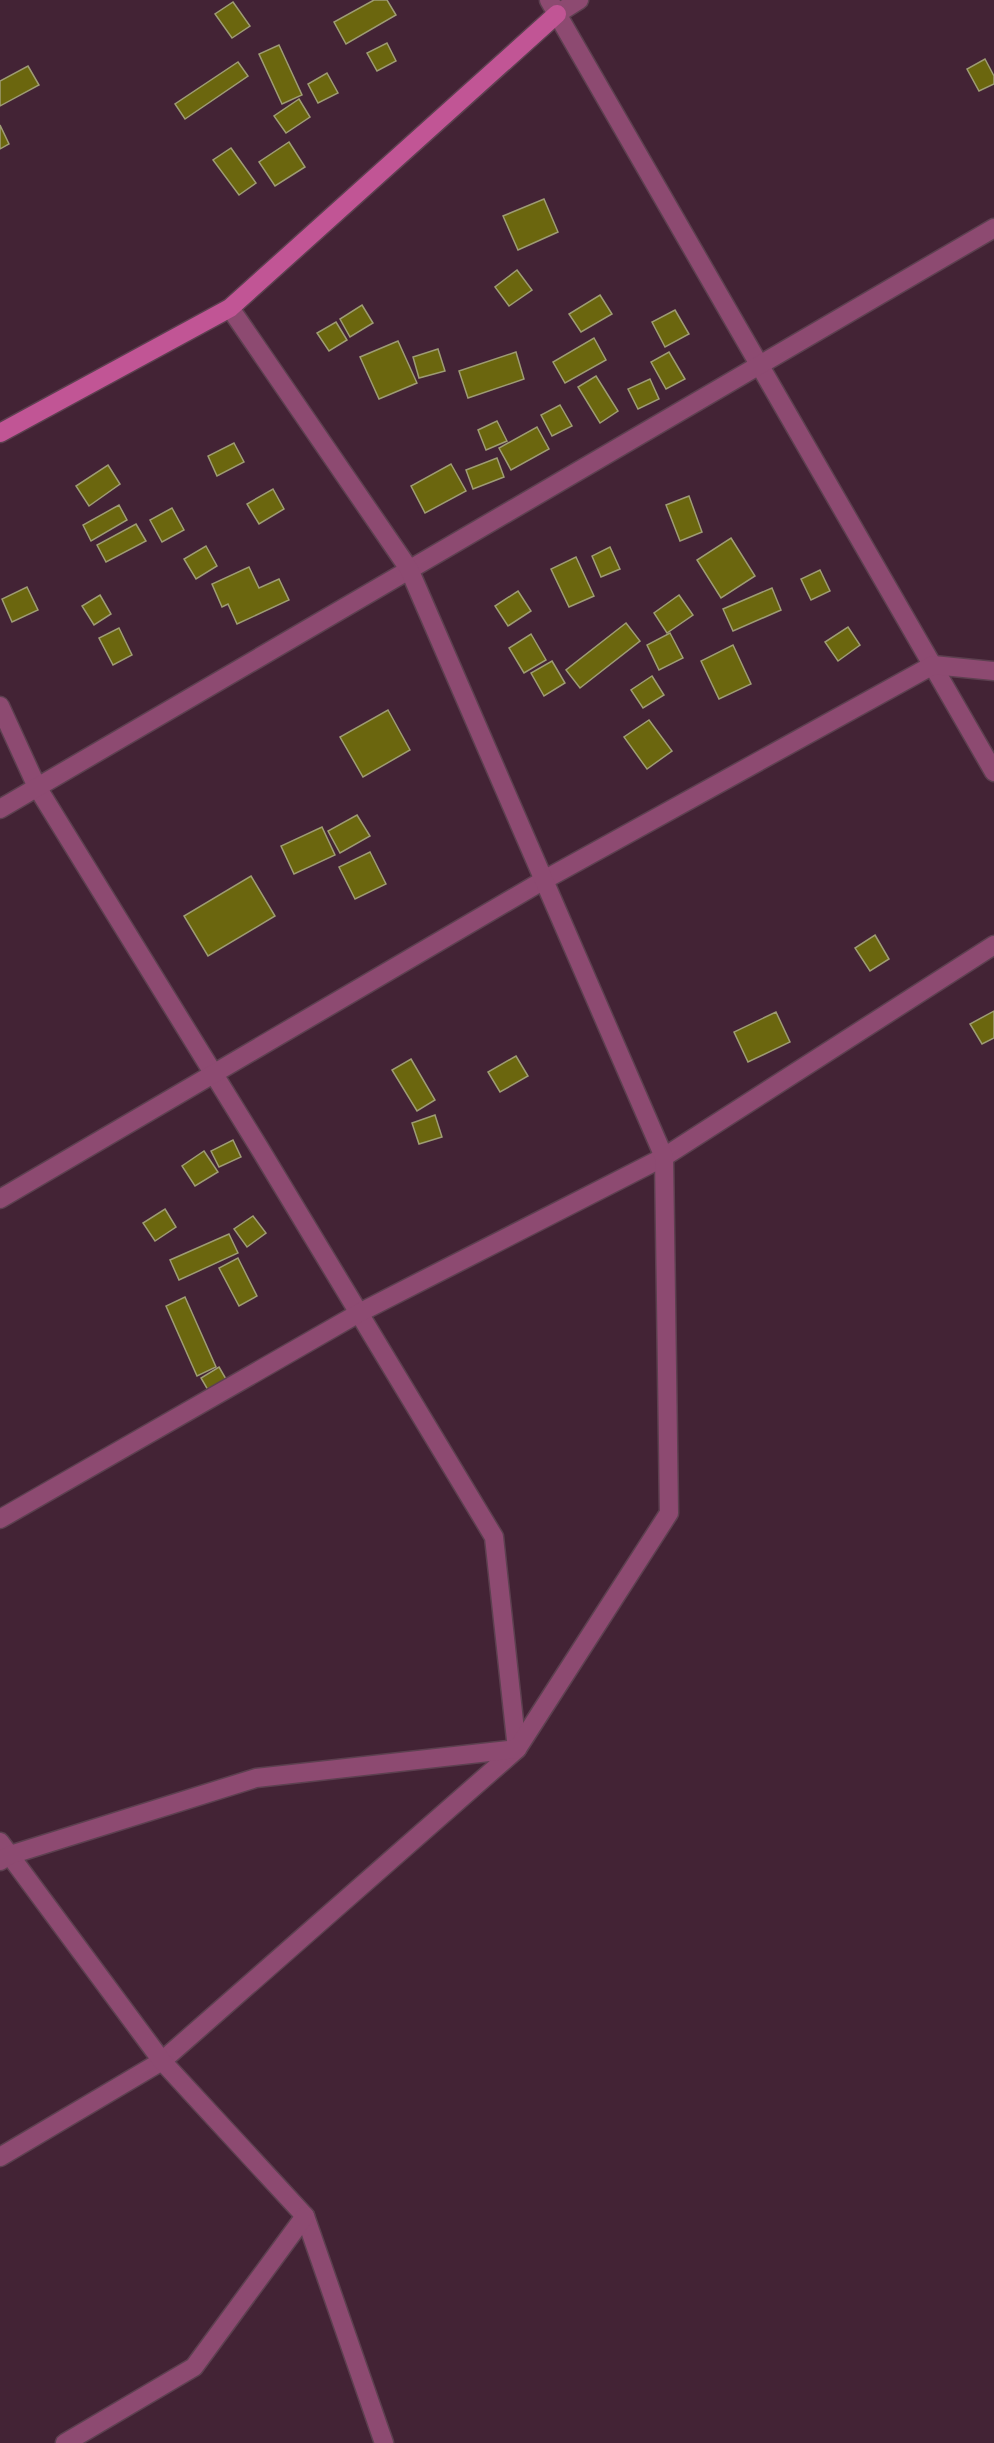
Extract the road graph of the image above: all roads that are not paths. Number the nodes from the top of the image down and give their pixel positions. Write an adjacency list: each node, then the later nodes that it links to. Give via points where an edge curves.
1 (579, 0): 2 (street)
2 (553, 7): 4 (street); 5 (street)
3 (994, 228): 5 (street)
4 (230, 308): 6 (street); 7 (street)
5 (760, 366): 7 (street); 8 (street)
6 (0, 433)
7 (409, 569): 12 (street); 14 (street)
8 (933, 665): 9 (street); 11 (street); 14 (street)
9 (994, 671)
10 (0, 706): 12 (street)
11 (994, 772)
12 (38, 787): 13 (street); 16 (street)
13 (0, 809)
14 (544, 880): 16 (street); 17 (street)
15 (994, 945): 17 (street)
16 (213, 1073): 18 (street); 19 (street)
17 (664, 1157): 19 (street); 21 (street, via 669,1513)
18 (0, 1199)
19 (359, 1314): 20 (street); 21 (street, via 494,1537)
20 (0, 1519)
21 (517, 1749): 22 (street, via 256,1778); 23 (street)
22 (3, 1853): 23 (street)
23 (162, 2061): 24 (street); 25 (street)
24 (0, 2157)
25 (305, 2216): 26 (street, via 194,2367); 27 (street)
26 (65, 2443)
27 (384, 2443)

